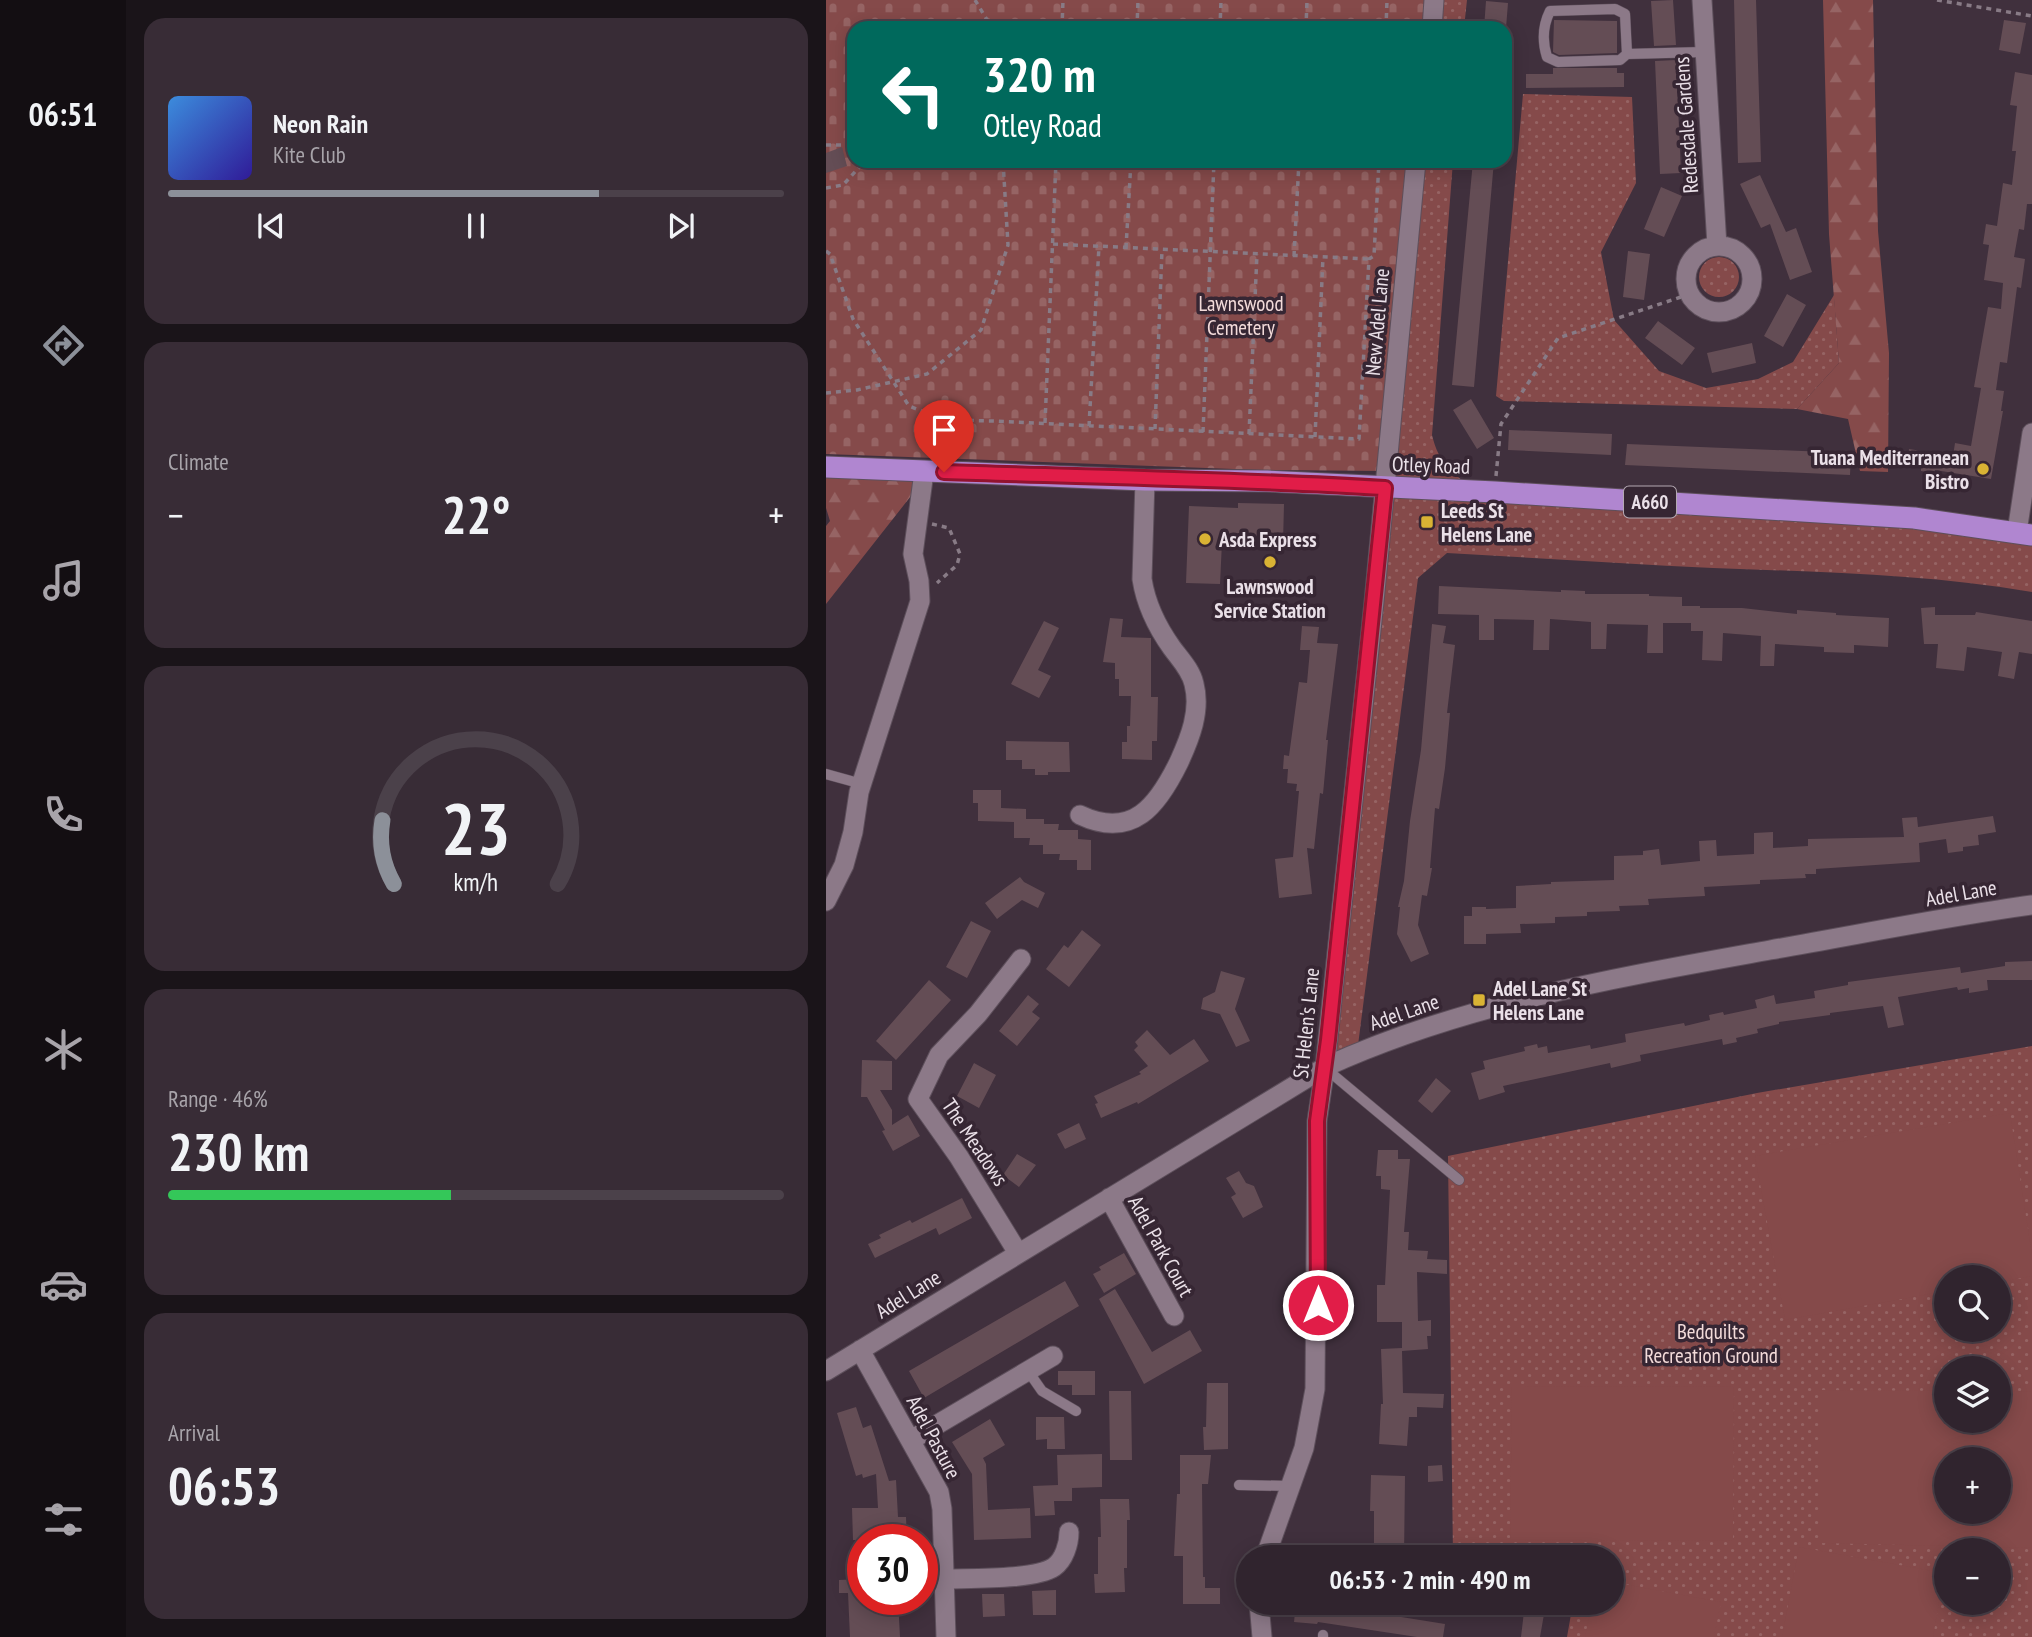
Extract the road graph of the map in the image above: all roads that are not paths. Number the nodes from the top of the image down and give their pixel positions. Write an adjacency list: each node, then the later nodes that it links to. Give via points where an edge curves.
1 (1434, 0): 3 (street)
2 (1702, 0): 4 (street, Redesdale Gardens)
3 (1432, 21)
4 (1704, 52): 5 (lane); 7 (street, Redesdale Gardens)
5 (1627, 54): 5 (lane, via 1620,60 1558,62 1547,57 1545,21 1550,10 1615,9 1625,14)
6 (1415, 168): 12 (street, New Adel Lane)
7 (1717, 246): 7 (street, via 1738,252 1746,261 1751,287 1733,309 1716,312 1701,307 1686,284 1692,260)
8 (2032, 433): 13 (street)
9 (826, 467): 10 (highway, Otley Road / A660)
10 (924, 472): 11 (highway, Otley Road / A660); 15 (street, via 913,554 920,601)
11 (1145, 480): 12 (highway, Otley Road / A660); 16 (street, via 1144,595 1159,629 1194,682 1195,719 1165,791 1152,806 1127,821 1102,822)
12 (1385, 488): 13 (highway, Otley Road / A660, via 1914,518); 20 (street, St Helen's Lane)
13 (2024, 533)
14 (826, 774): 15 (lane)
15 (862, 784): 17 (street, via 844,865)
16 (1080, 815)
17 (826, 901)
18 (2032, 905): 20 (street, Adel Lane, via 1630,975 1464,1016)
19 (1021, 959): 23 (street, The Meadows, via 939,1055 918,1098)
20 (1325, 1067): 21 (lane); 22 (street, Adel Lane); 32 (street, St Helen's Lane, via 1317,1121 1315,1389 1304,1448)
21 (1459, 1180)
22 (1109, 1198): 23 (street, Adel Lane); 24 (street, Adel Park Court)
23 (1018, 1253): 25 (street, Adel Lane)
24 (1174, 1316)
25 (860, 1350): 27 (street, Adel Lane); 30 (street, Adel Pasture)
26 (1053, 1356): 28 (street)
27 (826, 1371)
28 (1028, 1371): 29 (lane, via 1042,1391); 30 (street)
29 (1076, 1410)
30 (911, 1440): 35 (street, Adel Pasture, via 939,1492)
31 (1239, 1485): 32 (lane)
32 (1290, 1486): 34 (street, St Helen's Lane)
33 (1069, 1532): 35 (street, via 1064,1557 1036,1574)
34 (1270, 1545)
35 (945, 1579): 37 (street, Adel Pasture)
36 (1260, 1615): 38 (street)
37 (946, 1637)
38 (1262, 1637)

